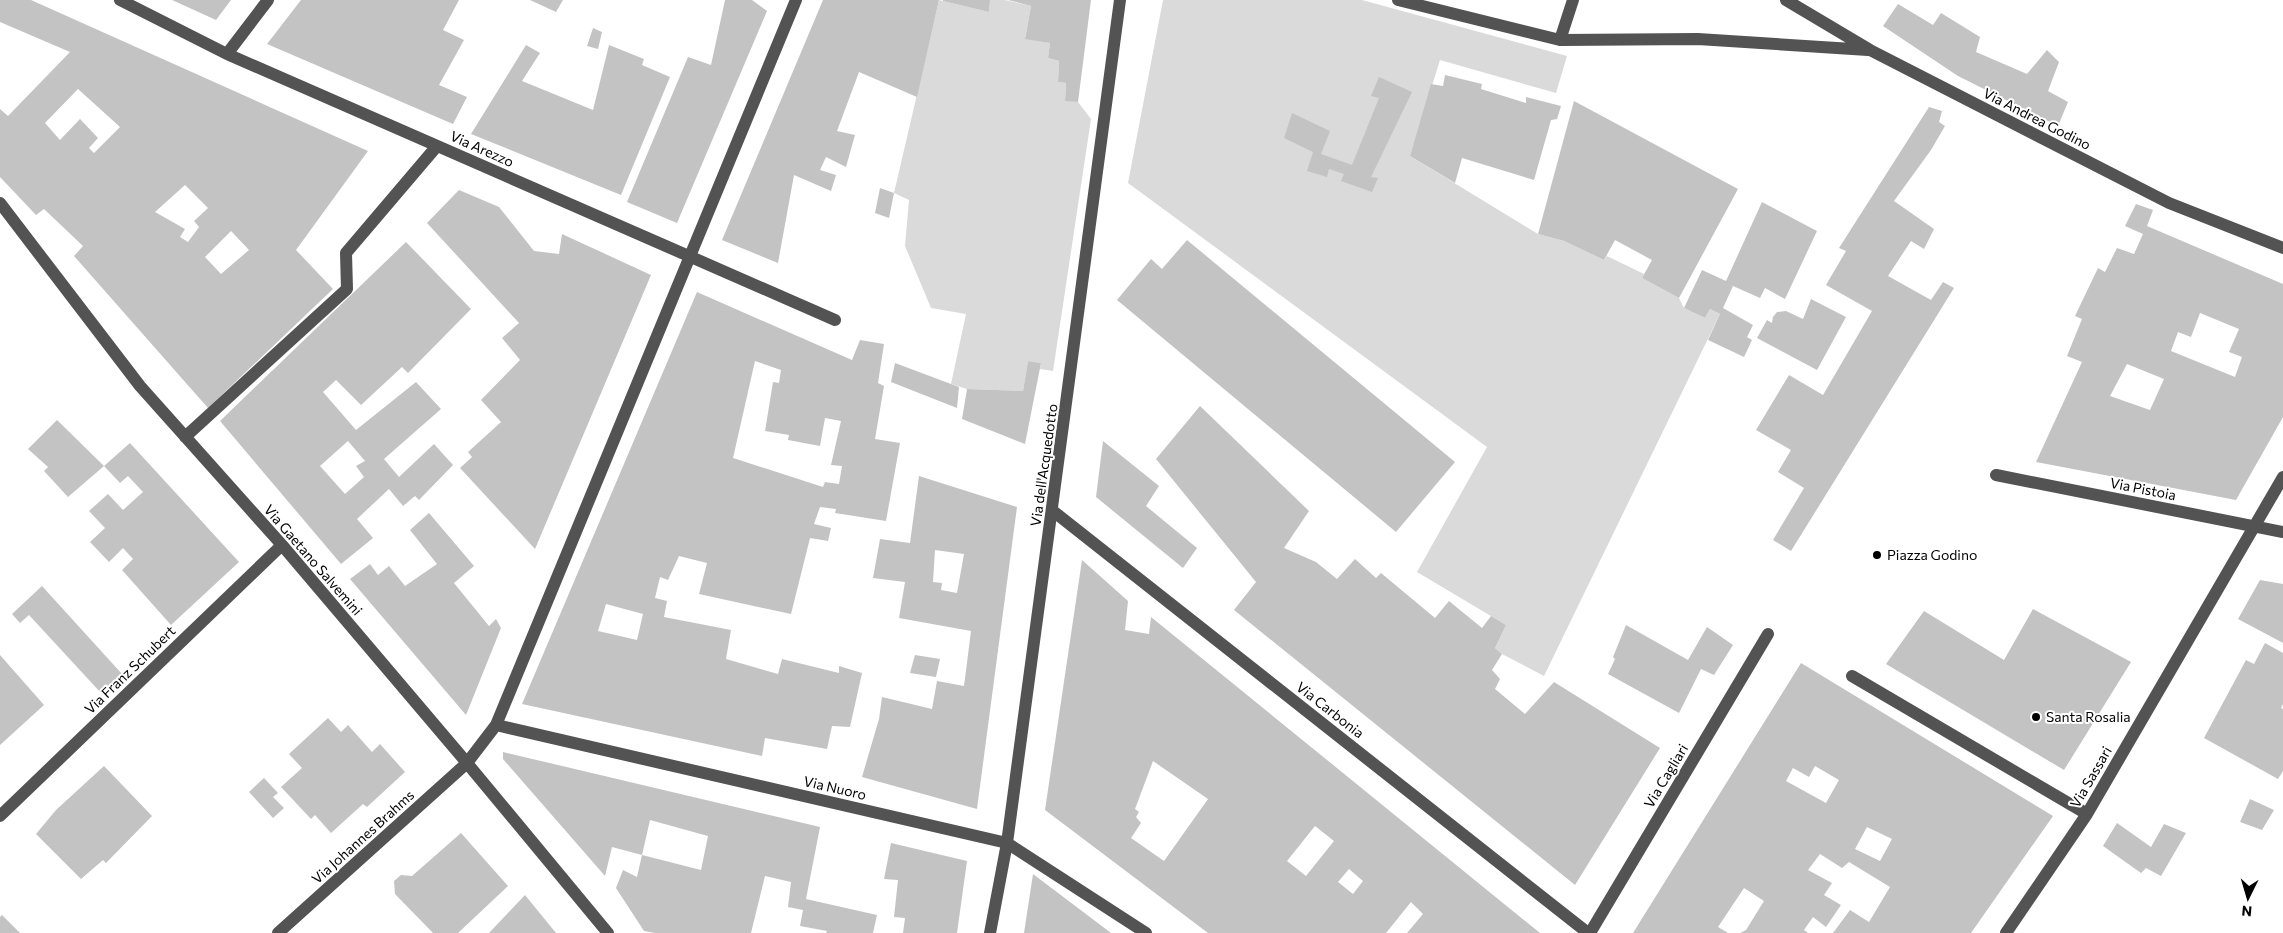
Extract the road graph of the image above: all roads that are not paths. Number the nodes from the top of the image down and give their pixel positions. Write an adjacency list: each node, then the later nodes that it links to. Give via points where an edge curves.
1 (120, 0): 10 (street, Via Arezzo)
2 (268, 0): 10 (street)
3 (796, 0): 14 (street, Via Johannes Brahms)
4 (1120, 0): 19 (street, Via dell'Acquedotto)
5 (1398, 0): 8 (street)
6 (1574, 0): 8 (street)
7 (1786, 0): 9 (street, Via Andrea Godino)
8 (1560, 40): 9 (street, via 1698,40)
9 (1870, 50): 13 (street, Via Andrea Godino, via 2169,203)
10 (227, 54): 11 (street, Via Arezzo)
11 (437, 146): 14 (street, Via Arezzo); 16 (street, via 346,254 346,288)
12 (0, 203): 16 (street, Via Gaetano Salvemini, via 140,386)
13 (2283, 248)
14 (690, 256): 15 (street, Via Arezzo); 25 (street, Via Johannes Brahms)
15 (835, 320)
16 (185, 437): 22 (street, Via Gaetano Salvemini)
17 (1996, 476): 20 (street, Via Pistoia)
18 (2283, 477): 20 (street, Via Sassari)
19 (1053, 511): 29 (street, Via dell'Acquedotto); 34 (street, Via Carbonia)
20 (2254, 526): 21 (street, Via Pistoia); 27 (street, Via Sassari)
21 (2283, 532)
22 (282, 545): 26 (street, Via Gaetano Salvemini); 28 (street, Via Franz Schubert)
23 (1768, 634): 34 (street, Via Cagliari)
24 (1852, 676): 27 (street)
25 (496, 725): 26 (street, Via Johannes Brahms); 29 (street, Via Nuoro)
26 (467, 763): 30 (street, Via Johannes Brahms); 31 (street, Via Gaetano Salvemini)
27 (2087, 814): 35 (street, Via Sassari)
28 (0, 816)
29 (1007, 843): 32 (street, Via dell'Acquedotto); 33 (street, Via Nuoro)
30 (278, 933)
31 (608, 933)
32 (990, 933)
33 (1146, 933)
34 (1589, 933)
35 (2006, 933)

